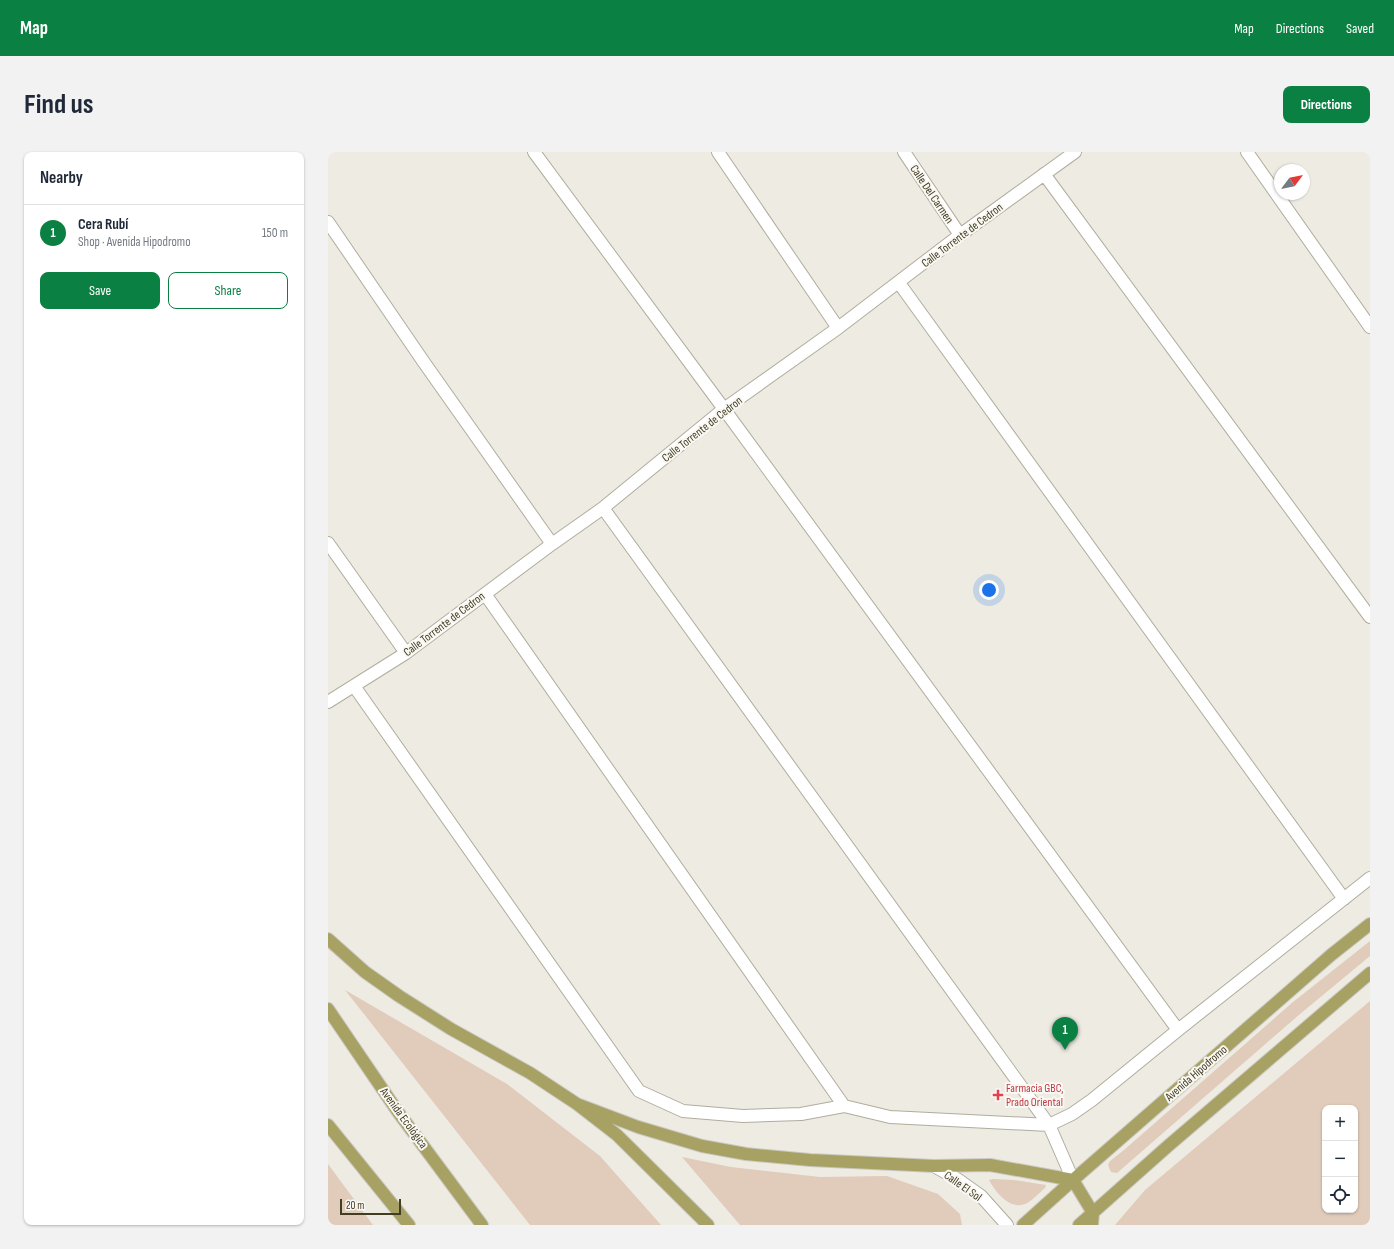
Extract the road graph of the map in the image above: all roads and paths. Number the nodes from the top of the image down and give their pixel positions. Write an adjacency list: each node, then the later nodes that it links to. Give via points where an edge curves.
1 (534, 152): 12 (street)
2 (718, 152): 11 (street)
3 (904, 152): 8 (street, Calle Del Carmen)
4 (1074, 152): 6 (street, Calle Torrente de Cedron)
5 (1247, 152): 10 (street)
6 (1044, 174): 8 (street, Calle Torrente de Cedron); 17 (street)
7 (328, 222): 15 (street)
8 (960, 235): 9 (street, Calle Torrente de Cedron)
9 (898, 283): 11 (street, Calle Torrente de Cedron); 22 (street)
10 (1370, 327)
11 (838, 328): 12 (street, Calle Torrente de Cedron)
12 (724, 409): 13 (street, Calle Torrente de Cedron); 27 (street)
13 (603, 508): 15 (street, Calle Torrente de Cedron); 31 (street)
14 (328, 543): 18 (street)
15 (552, 544): 16 (street, Calle Torrente de Cedron)
16 (485, 594): 18 (street, Calle Torrente de Cedron); 29 (street)
17 (1370, 617)
18 (406, 654): 19 (street, Calle Torrente de Cedron)
19 (354, 686): 20 (street, Calle Torrente de Cedron); 29 (street, via 639,1091 683,1111 743,1116 800,1114)
20 (328, 702)
21 (1370, 878): 22 (street)
22 (1344, 900): 27 (street)
23 (1370, 924): 33 (main road, Avenida Hipodromo)
24 (328, 939): 28 (main road, via 365,972 399,996 451,1029 530,1073)
25 (1370, 973): 34 (main road, via 1168,1146)
26 (328, 1009): 36 (main road, Avenida Ecológica, via 398,1112)
27 (1178, 1030): 31 (street, via 1092,1100 1072,1114)
28 (577, 1104): 32 (main road, via 638,1128 717,1149 810,1160); 37 (main road, via 617,1135)
29 (844, 1106): 31 (street, via 890,1117)
30 (328, 1125): 35 (main road)
31 (1049, 1125): 33 (street)
32 (934, 1166): 33 (main road, via 990,1165); 38 (street, Calle El Sol, via 981,1196)
33 (1073, 1180): 34 (main road); 39 (main road, Avenida Hipodromo)
34 (1092, 1219): 40 (main road)
35 (409, 1225)
36 (482, 1225)
37 (708, 1225)
38 (1007, 1225)
39 (1023, 1225)
40 (1079, 1225)

